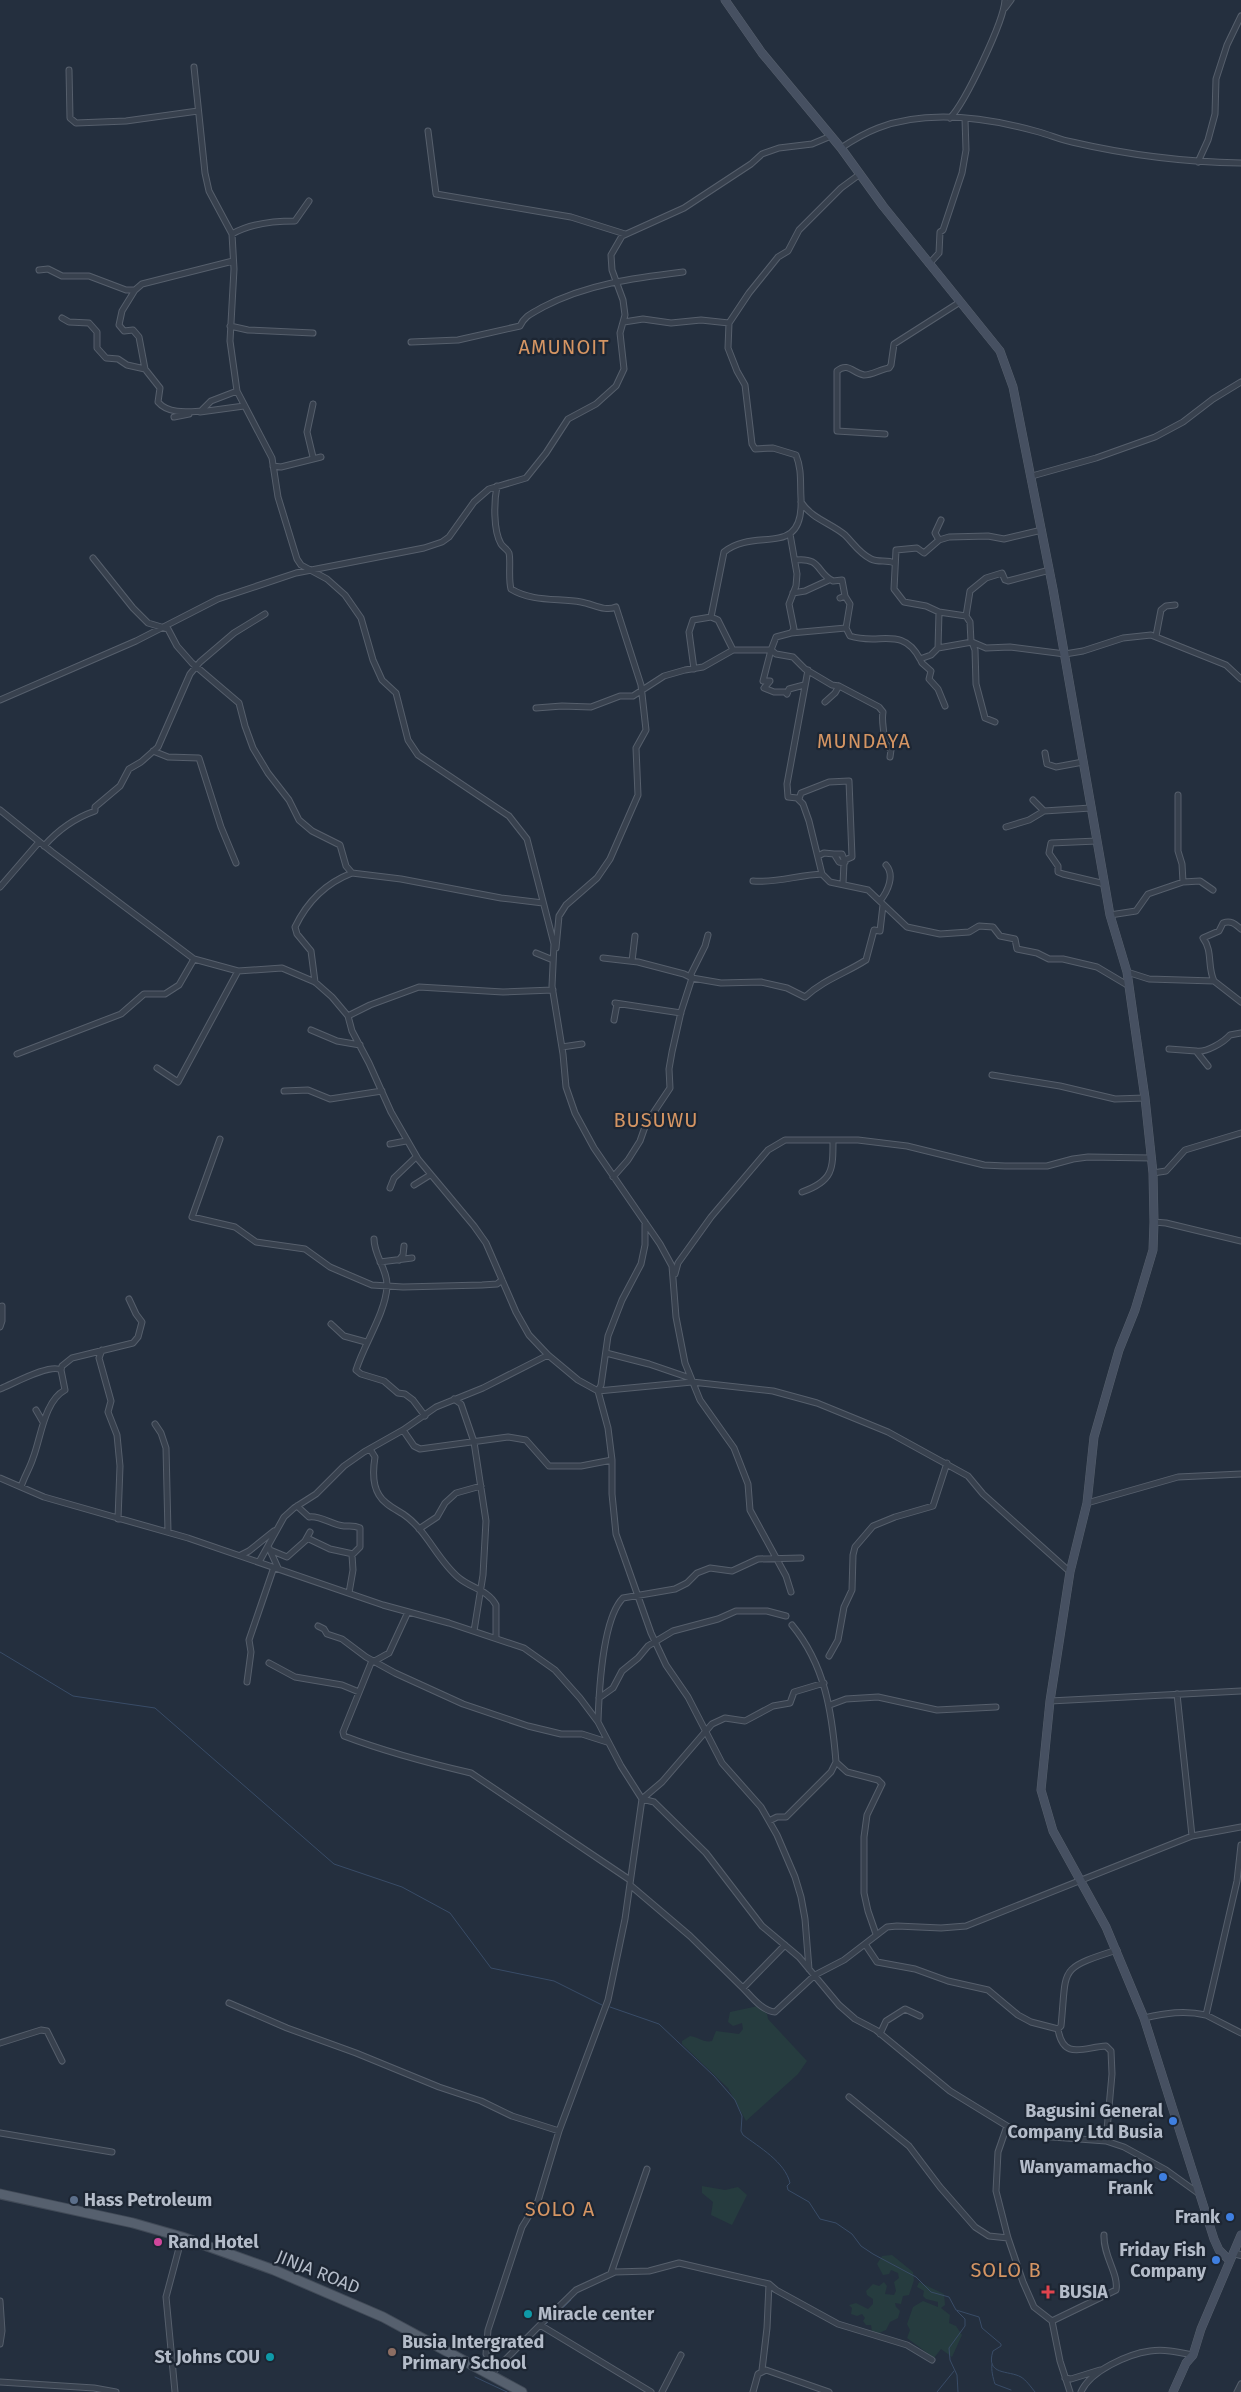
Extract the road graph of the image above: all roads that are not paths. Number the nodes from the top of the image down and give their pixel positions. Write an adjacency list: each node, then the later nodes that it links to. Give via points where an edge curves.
1 (725, 0): 12 (main road, via 762,53)
2 (1005, 0): 4 (street)
3 (1011, 0): 4 (street)
4 (1004, 9): 9 (street, via 962,102)
5 (1241, 16): 14 (street, via 1216,79 1215,114)
6 (194, 67): 8 (street)
7 (70, 70): 8 (street, via 70,118 76,123 126,121)
8 (198, 110): 18 (street, via 209,191)
9 (950, 118): 10 (street); 13 (street, via 899,122 864,134)
10 (965, 119): 14 (street, via 1031,130 1070,142 1154,158); 21 (street, via 966,150 962,173 940,232 940,253)
11 (428, 131): 19 (street, via 436,194 571,217)
12 (831, 136): 13 (main road); 19 (street, via 812,144 779,148 762,154 684,208)
13 (841, 148): 16 (main road)
14 (1198, 162): 15 (street)
15 (1241, 163)
16 (860, 174): 21 (main road); 29 (street, via 799,230 788,251 778,257)
17 (309, 201): 18 (street, via 295,221 242,228)
18 (232, 234): 20 (street)
19 (625, 234): 24 (street, via 611,255)
20 (233, 261): 25 (street, via 142,284); 30 (street)
21 (929, 264): 26 (main road)
22 (39, 270): 25 (street, via 48,269 62,276 89,276 126,290)
23 (683, 272): 24 (street)
24 (616, 280): 28 (street, via 623,300); 32 (street, via 562,297 524,318 520,326 458,340)
25 (135, 290): 33 (street, via 122,312 119,325 124,331 133,330 139,337)
26 (960, 302): 40 (street, via 894,344 888,368 867,374 848,367 837,371 837,431); 44 (main road, via 1004,359)
27 (62, 318): 33 (street, via 69,322 90,323 97,332 97,348 106,358 118,358 126,366)
28 (624, 322): 29 (street, via 642,319 671,323 702,320); 45 (street, via 620,333 624,369 616,386 596,404 568,419 526,478)
29 (729, 323): 46 (street, via 728,348 745,386 752,444 755,449 773,448 796,455 801,474)
30 (230, 326): 31 (street); 35 (street)
31 (313, 333)
32 (411, 342)
33 (145, 369): 38 (street, via 158,383 158,402 163,408)
34 (1241, 382): 44 (street, via 1155,437)
35 (237, 391): 37 (street); 38 (street, via 211,401)
36 (313, 404): 41 (street, via 307,432)
37 (244, 406): 38 (street); 43 (street, via 272,458)
38 (201, 411): 39 (street)
39 (174, 417)
40 (885, 434)
41 (313, 457): 42 (street); 43 (street, via 281,467)
42 (320, 457)
43 (273, 466): 55 (street, via 292,547 301,565)
44 (1032, 476): 48 (main road)
45 (497, 486): 55 (street, via 474,502 455,531 442,542); 79 (street, via 495,526 501,544 509,553 511,589 543,599 608,609 616,607)
46 (801, 502): 49 (street, via 799,523); 53 (street, via 817,519 844,534 863,554 878,561)
47 (941, 520): 50 (street, via 935,533)
48 (1042, 530): 50 (street, via 1004,539 988,536); 54 (main road)
49 (790, 534): 52 (street); 62 (street, via 746,543 724,552)
50 (938, 540): 53 (street, via 924,553 917,548 896,550)
51 (92, 558): 63 (street, via 148,623)
52 (795, 560): 56 (street, via 818,565); 57 (street)
53 (894, 563): 59 (street, via 896,594 904,602)
54 (1049, 568): 61 (street, via 1012,580 1005,580 1002,573 986,578 970,591); 71 (main road)
55 (312, 569): 63 (street, via 218,599); 111 (street, via 345,595 360,618 373,660 382,680 396,693 408,740 418,755 509,816 527,839)
56 (829, 580): 57 (street); 64 (street, via 842,580 842,597 850,604)
57 (793, 593): 65 (street, via 789,604 794,627)
58 (1175, 605): 66 (street, via 1161,610)
59 (939, 612): 61 (street); 68 (street)
60 (265, 614): 73 (street, via 234,633)
61 (966, 616): 67 (street, via 970,622)
62 (711, 617): 69 (street, via 721,622); 74 (street, via 693,620 690,625)
63 (163, 626): 73 (street); 80 (street)
64 (846, 628): 65 (street); 72 (street, via 849,635 858,639 900,639 913,647)
65 (792, 633): 70 (street, via 776,637)
66 (1156, 636): 71 (street, via 1128,637); 76 (street, via 1226,666)
67 (971, 642): 68 (street); 71 (street, via 986,648 1010,647); 84 (street, via 975,650 976,684 985,718)
68 (938, 648): 72 (street)
69 (734, 650): 70 (street); 74 (street, via 707,666)
70 (771, 650): 75 (street, via 793,657); 77 (street, via 763,681 770,681 764,688 787,694 788,690)
71 (1065, 654): 88 (main road)
72 (920, 659): 82 (street, via 931,671 929,679 938,689)
73 (196, 666): 85 (street, via 158,747); 103 (street, via 239,703 253,748 299,820 312,831 340,845 346,866)
74 (694, 669): 79 (street, via 664,676 646,690)
75 (808, 670): 77 (street); 78 (street)
76 (1241, 679)
77 (804, 685): 90 (street, via 787,784 788,797)
78 (839, 686): 81 (street); 87 (street, via 884,712 882,728 884,742 891,750)
79 (641, 690): 83 (street, via 633,696 620,696 591,707); 118 (street, via 646,730 636,748 636,802 610,859 597,878 566,905 560,916)
80 (0, 700)
81 (825, 702)
82 (945, 706)
83 (536, 708)
84 (995, 722)
85 (153, 751): 98 (street, via 129,769 120,786 95,807 95,811 53,834); 101 (street, via 168,757 199,758)
86 (1045, 754): 88 (street, via 1047,764 1053,767)
87 (890, 756)
88 (1083, 762): 92 (main road)
89 (1178, 795): 106 (street, via 1178,852)
90 (799, 799): 99 (street, via 809,821); 100 (street, via 801,793 829,782 849,781 852,857)
91 (1033, 800): 94 (street)
92 (1091, 808): 94 (street); 96 (main road)
93 (0, 810): 97 (street)
94 (1044, 811): 95 (street, via 1029,820)
95 (1006, 826)
96 (1097, 841): 108 (main road); 108 (street, via 1051,843 1049,853 1058,866 1058,872)
97 (39, 842): 98 (street); 109 (street)
98 (44, 846): 120 (street)
99 (818, 856): 100 (street, via 834,854); 104 (street)
100 (844, 862): 107 (street)
101 (236, 863)
102 (886, 864): 112 (street, via 890,877)
103 (352, 872): 111 (street); 127 (street, via 326,887 304,909 295,927 311,951)
104 (822, 874): 105 (street, via 779,881); 107 (street, via 830,882)
105 (753, 881)
106 (1183, 882): 110 (street, via 1200,881); 113 (street, via 1148,894 1136,911)
107 (843, 884): 112 (street, via 868,890)
108 (1105, 884): 113 (main road)
109 (0, 887)
110 (1213, 890)
111 (543, 903): 118 (street)
112 (882, 903): 125 (street, via 880,931 874,930 866,960 818,985 805,997 786,988 760,982 721,983); 128 (street, via 907,928 940,934 969,932 979,926 993,927 1000,936 1015,939 1017,949 1049,959 1097,966)
113 (1110, 915): 124 (main road)
114 (1241, 929): 126 (street, via 1226,922 1219,931 1203,938 1210,949 1209,972)
115 (708, 935): 125 (street)
116 (635, 936): 122 (street)
117 (536, 953): 121 (street)
118 (555, 954): 121 (street)
119 (602, 958): 122 (street)
120 (194, 959): 123 (street); 141 (street, via 179,985 165,994 144,994 121,1014)
121 (553, 960): 129 (street)
122 (632, 961): 125 (street)
123 (238, 971): 127 (street, via 282,968); 143 (street, via 178,1082)
124 (1127, 972): 126 (street, via 1149,979); 128 (main road)
125 (692, 978): 131 (street)
126 (1214, 981): 130 (street)
127 (315, 982): 132 (street)
128 (1129, 986): 147 (main road)
129 (553, 990): 132 (street, via 502,992 419,987); 138 (street)
130 (1241, 1002)
131 (681, 1013): 133 (street, via 616,1004); 157 (street, via 669,1069 670,1088 646,1124 640,1141)
132 (348, 1016): 137 (street)
133 (614, 1020)
134 (311, 1030): 137 (street, via 337,1041)
135 (1241, 1033): 140 (street, via 1230,1035 1225,1041 1202,1052)
136 (582, 1044): 138 (street)
137 (360, 1045): 145 (street)
138 (562, 1048): 157 (street, via 566,1087 575,1114)
139 (1169, 1049): 140 (street)
140 (1196, 1051): 142 (street)
141 (18, 1054)
142 (1208, 1066)
143 (157, 1068)
144 (992, 1075): 147 (street, via 1060,1086 1115,1100)
145 (382, 1091): 146 (street, via 330,1098 308,1090); 150 (street)
146 (284, 1092)
147 (1145, 1098): 154 (main road)
148 (1241, 1133): 155 (street, via 1185,1150 1166,1171)
149 (220, 1139): 171 (street, via 192,1217 235,1227 256,1242 305,1250 355,1279)
150 (406, 1140): 152 (street); 153 (street)
151 (833, 1140): 154 (street, via 907,1146 998,1166 1047,1166 1088,1158); 160 (street, via 833,1164 827,1179); 169 (street, via 784,1140 774,1144 712,1217 678,1263)
152 (390, 1144)
153 (416, 1156): 156 (street); 159 (street, via 394,1178)
154 (1151, 1158): 155 (main road)
155 (1152, 1173): 162 (main road)
156 (430, 1175): 158 (street); 170 (street, via 482,1237)
157 (614, 1177): 161 (street)
158 (414, 1185)
159 (390, 1188)
160 (802, 1192)
161 (645, 1222): 169 (street); 178 (street, via 641,1264 622,1300 608,1336)
162 (1154, 1222): 164 (street, via 1166,1222); 198 (main road, via 1150,1259 1094,1437)
163 (374, 1239): 168 (street)
164 (1241, 1241)
165 (404, 1246): 167 (street)
166 (412, 1258): 167 (street)
167 (399, 1260): 168 (street)
168 (380, 1262): 171 (street)
169 (674, 1274): 181 (street, via 679,1336)
170 (502, 1280): 171 (street, via 497,1284 482,1285); 179 (street, via 529,1335)
171 (387, 1287): 176 (street)
172 (129, 1298): 177 (street, via 142,1322 138,1337 129,1345)
173 (2, 1306): 175 (street)
174 (331, 1324): 176 (street, via 344,1336)
175 (0, 1327)
176 (366, 1342): 186 (street, via 356,1370 384,1380 398,1393 413,1400)
177 (102, 1350): 180 (street, via 72,1358); 200 (street, via 99,1358 111,1401 108,1412 117,1435 120,1466)
178 (606, 1353): 181 (street, via 649,1364); 183 (street)
179 (548, 1355): 183 (street, via 578,1380); 184 (street, via 484,1388)
180 (61, 1370): 182 (street, via 55,1367 44,1370); 187 (street, via 65,1390 54,1399)
181 (691, 1380): 183 (street); 193 (street, via 799,1397 888,1432); 210 (street, via 700,1400 734,1448 748,1484 750,1510)
182 (0, 1389)
183 (598, 1390): 192 (street)
184 (454, 1399): 186 (street); 190 (street, via 460,1404)
185 (36, 1410): 187 (street)
186 (425, 1416): 189 (street)
187 (43, 1422): 197 (street)
188 (155, 1424): 203 (street, via 162,1433 166,1448)
189 (403, 1430): 190 (street, via 420,1449); 191 (street)
190 (474, 1442): 192 (street, via 508,1437 526,1440 549,1466 581,1466); 196 (street)
191 (370, 1448): 199 (street); 201 (street, via 375,1457 373,1471 379,1495)
192 (612, 1460): 218 (street, via 616,1534)
193 (947, 1463): 214 (street, via 968,1476); 226 (street, via 933,1506 873,1526 856,1548 852,1590 844,1607 838,1640)
194 (1241, 1474): 198 (street, via 1178,1477)
195 (0, 1478): 197 (street)
196 (481, 1486): 201 (street, via 456,1493 437,1517); 215 (street, via 486,1521)
197 (21, 1487): 200 (street)
198 (1087, 1503): 214 (main road)
199 (297, 1506): 202 (street); 208 (street, via 309,1517 360,1528 360,1547)
200 (118, 1519): 203 (street)
201 (419, 1528): 215 (street, via 434,1551 458,1577)
202 (274, 1531): 206 (street); 209 (street)
203 (168, 1532): 209 (street)
204 (310, 1532): 205 (street)
205 (307, 1538): 207 (street, via 287,1557); 208 (street, via 330,1549)
206 (268, 1543): 207 (street); 212 (street)
207 (270, 1550): 213 (street)
208 (353, 1554): 217 (street)
209 (241, 1556): 212 (street)
210 (774, 1557): 211 (street); 216 (street); 218 (street, via 758,1559 732,1571 710,1568 675,1589)
211 (800, 1558)
212 (260, 1562): 213 (street)
213 (276, 1568): 217 (street); 229 (street, via 249,1640 251,1652)
214 (1070, 1572): 235 (main road)
215 (480, 1590): 223 (street); 224 (street, via 496,1605)
216 (791, 1592)
217 (349, 1593): 219 (street)
218 (638, 1594): 225 (street); 234 (street, via 623,1598 618,1605 604,1652)
219 (408, 1612): 223 (street); 227 (street, via 389,1653)
220 (786, 1616): 225 (street, via 767,1611 736,1611 673,1630)
221 (792, 1625): 230 (street, via 807,1644)
222 (318, 1626): 227 (street)
223 (474, 1631): 224 (street)
224 (496, 1638): 238 (street, via 524,1648 542,1660 570,1687)
225 (657, 1642): 234 (street, via 648,1646 622,1671 613,1688); 239 (street, via 666,1665)
226 (829, 1656)
227 (374, 1660): 232 (street); 240 (street, via 421,1686 496,1717)
228 (269, 1663): 232 (street, via 295,1676)
229 (247, 1682)
230 (824, 1683): 236 (street); 239 (street, via 794,1692 790,1703 774,1706 745,1721 725,1718 712,1724)
231 (1241, 1691): 233 (street)
232 (360, 1692): 250 (street, via 344,1736 407,1758 471,1773)
233 (1177, 1694): 235 (street); 247 (street)
234 (599, 1698): 238 (street)
235 (1050, 1701): 249 (main road, via 1041,1778 1042,1801 1052,1832)
236 (830, 1706): 237 (street, via 846,1699 878,1696 937,1710); 241 (street)
237 (996, 1707)
238 (598, 1722): 240 (street)
239 (706, 1732): 244 (street, via 662,1782); 245 (street, via 722,1762)
240 (607, 1742): 244 (street)
241 (836, 1762): 242 (street); 243 (street)
242 (843, 1770): 243 (street); 252 (street, via 882,1784 867,1815 864,1837 864,1893)
243 (830, 1772): 245 (street, via 786,1817)
244 (642, 1799): 250 (street); 254 (street, via 654,1802 686,1833 720,1870 762,1926)
245 (769, 1821): 256 (street, via 801,1897)
246 (1241, 1827): 247 (street)
247 (1192, 1836): 249 (street)
248 (1241, 1845): 251 (street)
249 (1079, 1880): 252 (street, via 966,1926 891,1926); 255 (main road)
250 (630, 1882): 258 (street); 270 (street, via 608,2000)
251 (1239, 1882): 260 (street)
252 (876, 1934): 253 (street)
253 (865, 1944): 257 (street, via 844,1960); 263 (street, via 877,1962 988,1990 1031,2022)
254 (785, 1945): 256 (street); 258 (street)
255 (1117, 1950): 262 (main road); 263 (street, via 1073,1966 1062,1994 1061,2026)
256 (809, 1970): 257 (street)
257 (815, 1975): 258 (street, via 774,2012 754,2000); 265 (street, via 826,1992 855,2019)
258 (743, 1988)
259 (229, 2002): 270 (street, via 512,2116)
260 (1206, 2015): 262 (street, via 1169,2012); 264 (street)
261 (920, 2016): 265 (street, via 905,2009 886,2021)
262 (1144, 2018): 276 (main road)
263 (1058, 2029): 272 (street, via 1063,2046 1084,2050 1106,2046 1111,2051)
264 (1241, 2033)
265 (880, 2034): 269 (street, via 950,2091)
266 (0, 2043): 267 (street, via 47,2031)
267 (62, 2061)
268 (849, 2097): 280 (street, via 909,2146 975,2227 989,2236)
269 (1007, 2126): 272 (street, via 1039,2136); 280 (street, via 998,2152 995,2185)
270 (559, 2131): 293 (street, via 538,2201 522,2227 488,2330 486,2354)
271 (0, 2133): 273 (street)
272 (1106, 2141): 276 (street, via 1166,2170)
273 (112, 2152)
274 (647, 2168): 282 (street)
275 (0, 2194): 279 (main road, JINJA ROAD, via 132,2223)
276 (1199, 2194): 281 (main road, via 1217,2246)
277 (1241, 2234): 281 (main road)
278 (1104, 2235): 285 (street, via 1104,2248 1116,2290)
279 (182, 2238): 293 (main road, JINJA ROAD, via 334,2295); 298 (street, via 166,2296)
280 (1008, 2238): 285 (street, via 1034,2307)
281 (1234, 2256): 289 (main road)
282 (611, 2273): 283 (street, via 649,2271 679,2263); 286 (street, via 576,2290)
283 (769, 2284): 290 (street, via 838,2324 907,2345); 291 (street, via 768,2328)
284 (0, 2301): 287 (street)
285 (1052, 2321): 294 (street)
286 (540, 2325): 293 (street); 300 (street)
287 (0, 2344)
288 (682, 2354): 301 (street)
289 (1193, 2355): 292 (street, via 1173,2350 1150,2351); 306 (main road)
290 (932, 2360)
291 (762, 2370): 302 (street); 303 (street)
292 (1102, 2370): 294 (street); 305 (street, via 1085,2383)
293 (493, 2372): 299 (main road, JINJA ROAD)
294 (1065, 2378): 304 (street)
295 (0, 2382): 297 (street)
296 (1241, 2384): 307 (street)
297 (116, 2392)
298 (175, 2392)
299 (522, 2392)
300 (651, 2392)
301 (662, 2392)
302 (753, 2392)
303 (829, 2392)
304 (1070, 2392)
305 (1081, 2392)
306 (1173, 2392)
307 (1237, 2392)

